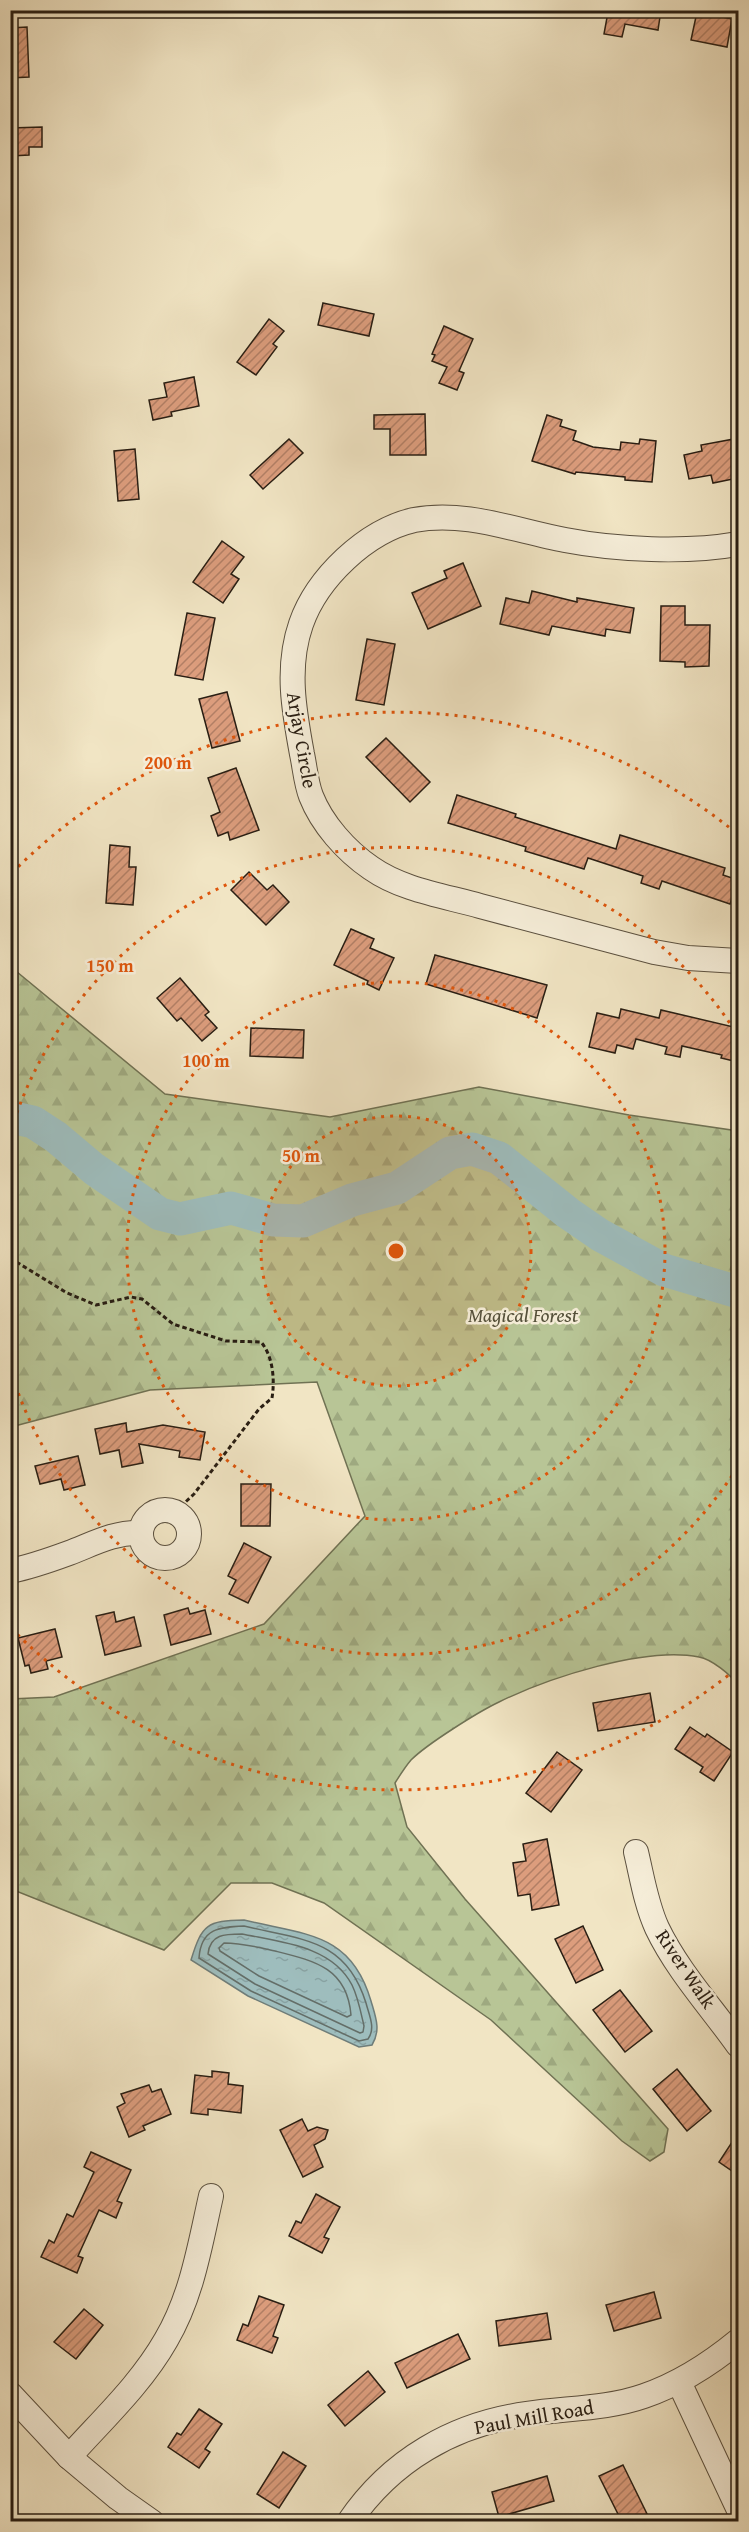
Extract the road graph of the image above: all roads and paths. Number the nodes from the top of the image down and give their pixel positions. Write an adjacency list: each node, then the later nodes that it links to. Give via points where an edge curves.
1 (738, 544): 2 (street, Arjay Circle, via 615,546 567,541 467,518 413,520 350,554 317,593 301,624 293,664 292,702 311,795 338,839 373,869 421,890 654,952)
2 (738, 961)
3 (10, 1258): 4 (path, via 96,1305 130,1297 142,1299 173,1324 226,1341 261,1342 267,1349 272,1398)
4 (175, 1512): 5 (street, via 157,1511 149,1515); 5 (street, via 187,1524 189,1534 180,1553 170,1558 151,1554)
5 (140, 1533): 6 (street, via 108,1536)
6 (10, 1571)
7 (636, 1852): 8 (street, River Walk, via 657,1926 679,1964)
8 (738, 2045)
9 (211, 2196): 13 (street, via 192,2280 167,2340 145,2371)
10 (738, 2341): 11 (street, Paul Mill Road)
11 (679, 2382): 14 (street); 16 (street, Paul Mill Road, via 610,2404 498,2419 454,2432 419,2451 388,2476)
12 (10, 2394): 13 (street)
13 (69, 2457): 15 (street)
14 (738, 2508)
15 (152, 2522)
16 (349, 2522)

